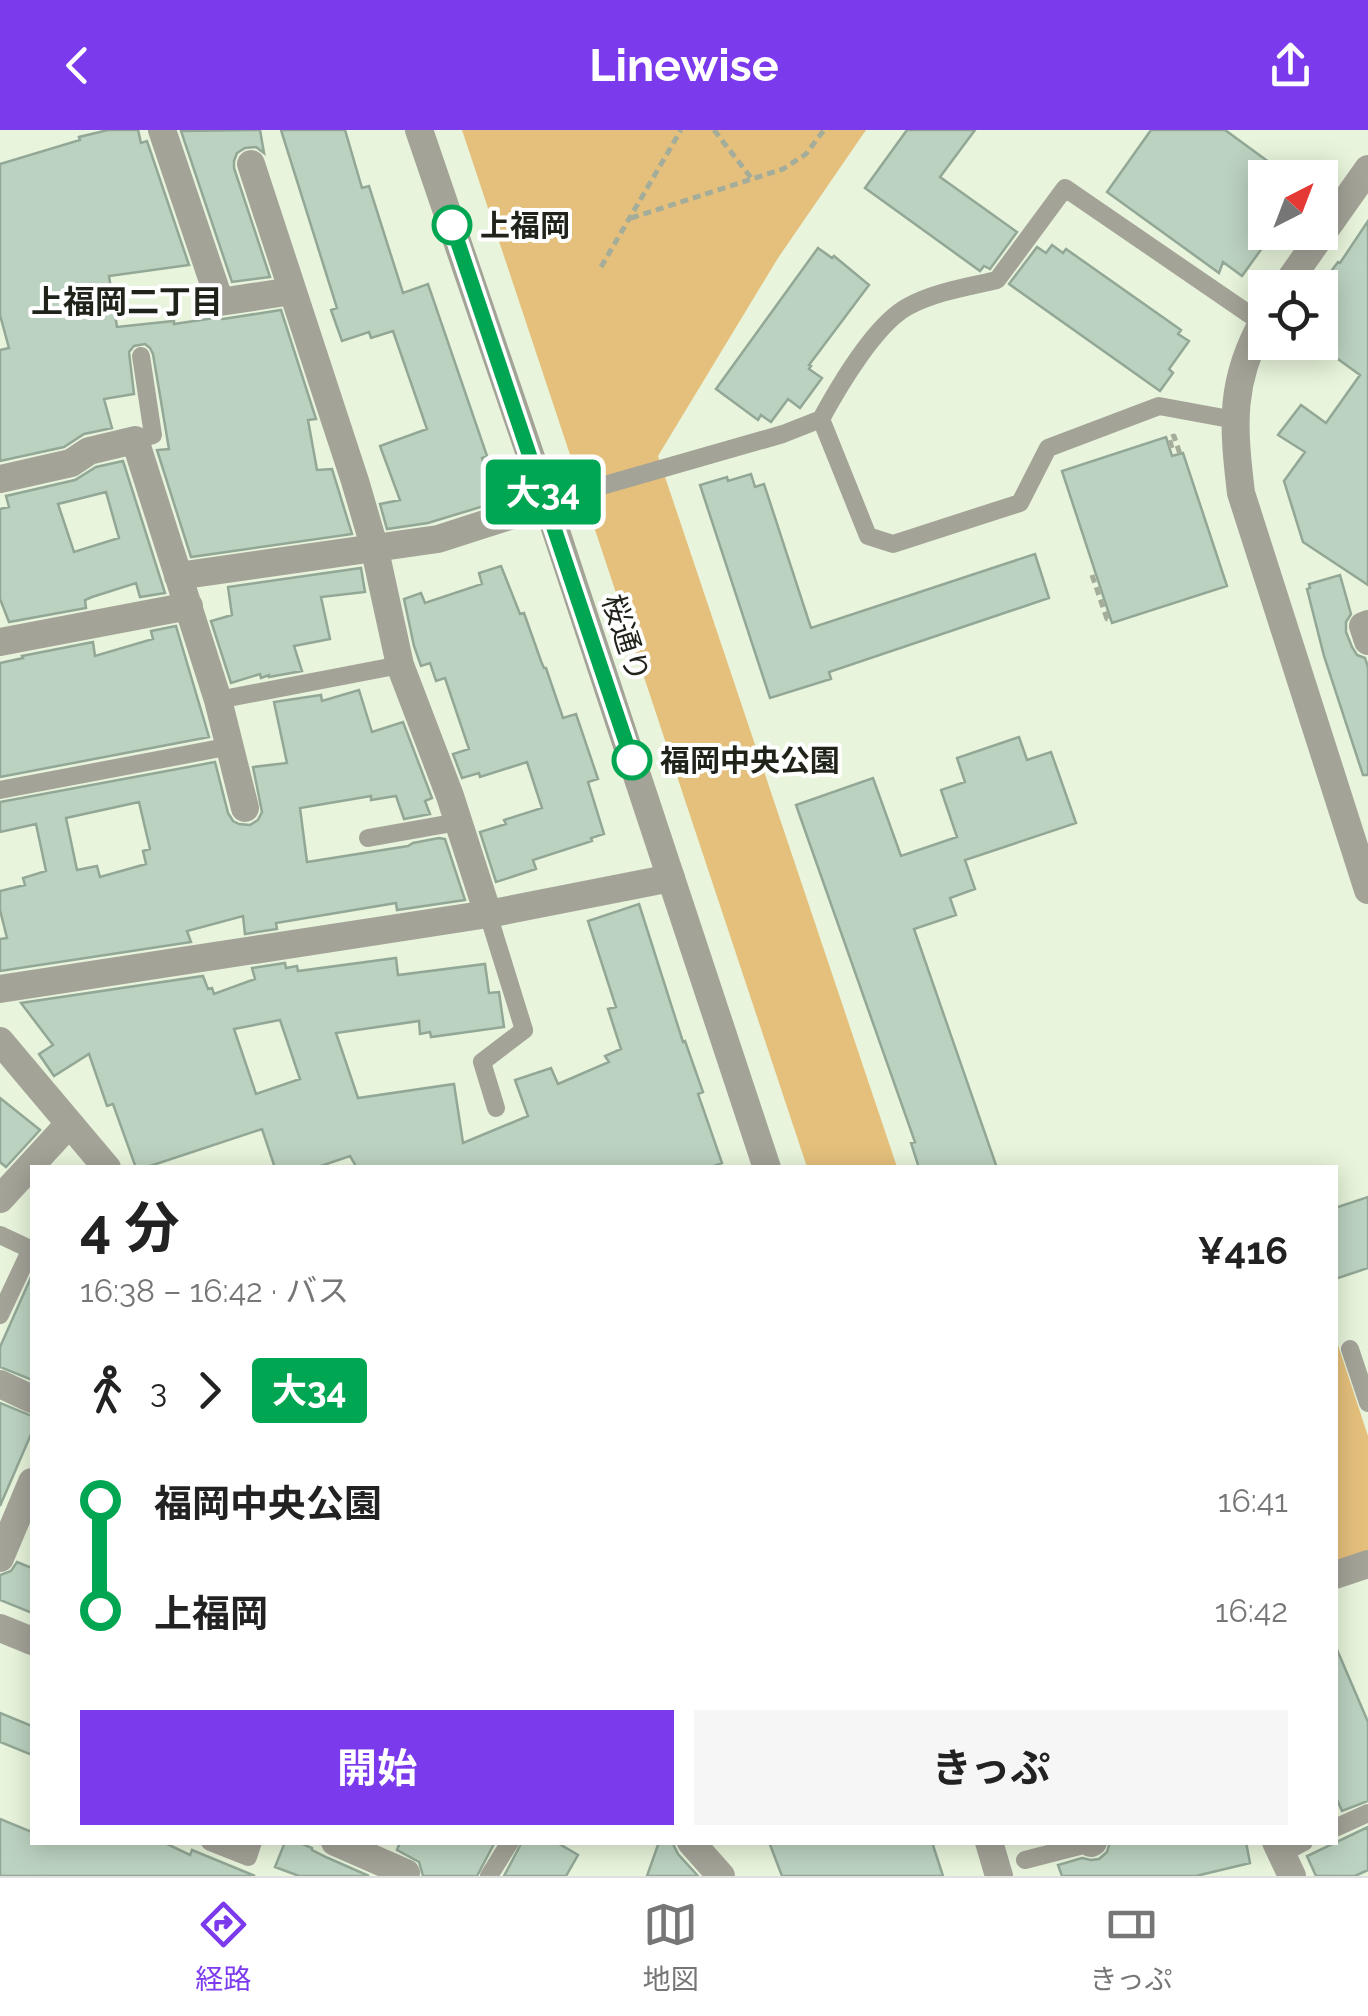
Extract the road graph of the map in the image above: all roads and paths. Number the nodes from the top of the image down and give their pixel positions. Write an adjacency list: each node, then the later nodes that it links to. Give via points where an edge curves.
1 (162, 130): 12 (street, via 220,302)
2 (419, 130): 22 (street, 桜通り)
3 (681, 130): 9 (path)
4 (714, 130): 8 (path)
5 (824, 130): 8 (path, via 795,162)
6 (250, 164): 12 (street)
7 (1368, 169): 11 (street)
8 (752, 180): 9 (path)
9 (631, 218): 10 (path)
10 (600, 267)
11 (1297, 270)
12 (292, 291): 23 (street)
13 (1248, 310): 16 (lane, via 1065,188 998,280 905,308 880,331)
14 (141, 356): 18 (lane, via 154,435)
15 (1248, 357): 17 (street)
16 (821, 418): 17 (lane, via 868,536 893,544 1020,503 1048,448 1159,406); 22 (lane)
17 (1234, 420): 39 (street, via 1241,493)
18 (134, 440): 21 (street); 25 (street)
19 (1172, 448): 20 (path, via 1174,436)
20 (1180, 454)
21 (0, 479)
22 (547, 504): 23 (street, via 438,539); 38 (street, 桜通り)
23 (374, 546): 25 (street); 31 (street)
24 (1092, 575): 27 (path)
25 (178, 576): 26 (street)
26 (189, 606): 30 (street); 32 (street)
27 (1110, 619)
28 (1368, 624): 29 (street)
29 (1368, 641)
30 (0, 642)
31 (400, 666): 32 (lane); 36 (street)
32 (218, 700): 33 (street)
33 (231, 746): 34 (lane); 35 (street)
34 (0, 790)
35 (245, 808)
36 (458, 822): 37 (lane); 40 (street)
37 (368, 838)
38 (671, 878): 40 (street); 47 (street, 桜通り)
39 (1368, 890)
40 (488, 914): 41 (street); 43 (lane, via 524,1030 482,1062)
41 (0, 989)
42 (0, 1041): 44 (street)
43 (496, 1108)
44 (69, 1124): 45 (street); 46 (street)
45 (31, 1165)
46 (104, 1165)
47 (766, 1165)
48 (30, 1166): 49 (street)
49 (0, 1199)
50 (0, 1235): 51 (lane)
51 (30, 1248)
52 (30, 1253): 53 (lane)
53 (0, 1314)
54 (1350, 1349): 57 (lane)
55 (0, 1384): 56 (street)
56 (30, 1398)
57 (1368, 1402)
58 (30, 1487): 59 (street)
59 (0, 1558)
60 (1368, 1564): 61 (street)
61 (1338, 1574)
62 (0, 1628): 63 (street)
63 (30, 1640)
64 (1368, 1812): 65 (lane)
65 (1338, 1827)
66 (218, 1845): 67 (lane, via 248,1857)
67 (252, 1845)
68 (342, 1845): 74 (street)
69 (508, 1845): 75 (lane)
70 (695, 1845): 76 (street)
71 (990, 1845): 77 (street)
72 (1084, 1845): 73 (lane)
73 (1026, 1860)
74 (406, 1873)
75 (489, 1876)
76 (721, 1876)
77 (1000, 1876)

